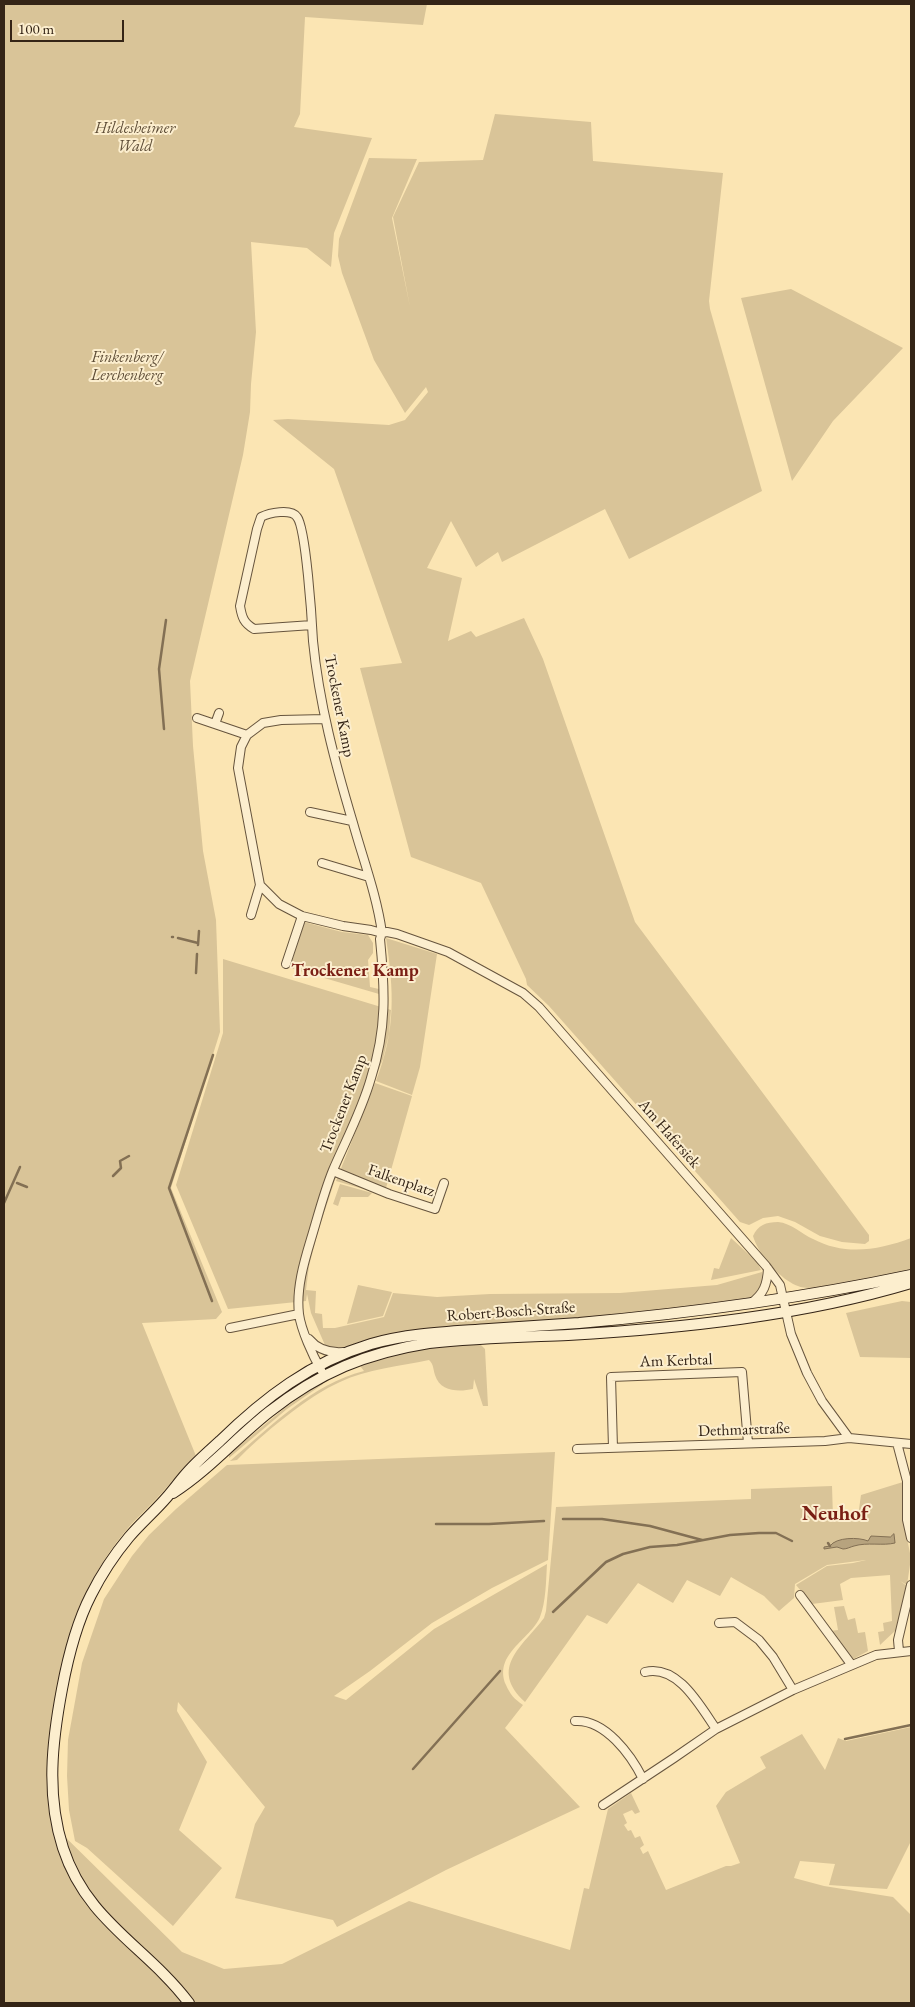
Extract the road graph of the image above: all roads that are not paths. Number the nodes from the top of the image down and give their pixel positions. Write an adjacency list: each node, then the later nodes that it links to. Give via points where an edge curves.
1 (312, 625): 1 (street, Trockener Kamp, via 297,516 292,513 268,514 261,518 257,529 242,600 242,616 254,629); 4 (street, Trockener Kamp)
2 (219, 713): 5 (street)
3 (197, 718): 5 (street)
4 (325, 719): 6 (street, via 263,723); 8 (street, Trockener Kamp)
5 (215, 724): 6 (street)
6 (247, 735): 11 (street, via 238,768)
7 (310, 812): 8 (street)
8 (352, 821): 10 (street, Trockener Kamp)
9 (322, 863): 10 (street)
10 (369, 877): 14 (street, Trockener Kamp)
11 (260, 885): 12 (street); 13 (street, Am Hafersiek, via 280,904)
12 (251, 915)
13 (302, 916): 14 (street, Am Hafersiek); 15 (street)
14 (382, 934): 16 (street, Trockener Kamp, via 385,999 381,1040 371,1080); 18 (street, Am Hafersiek, via 397,934 448,952 528,997 554,1022)
15 (286, 964)
16 (333, 1171): 17 (street, Falkenplatz, via 435,1209); 25 (street, Trockener Kamp, via 303,1263)
17 (444, 1183)
18 (768, 1269): 22 (street, Am Hafersiek, via 780,1285); 23 (street, via 768,1282 763,1292)
19 (911, 1275): 22 (main road, Robert-Bosch-Straße)
20 (911, 1283): 21 (main road, Robert-Bosch-Straße)
21 (906, 1287): 24 (main road, Robert-Bosch-Straße)
22 (784, 1298): 23 (main road, Robert-Bosch-Straße); 24 (street, Am Hafersiek)
23 (747, 1304): 28 (main road, Robert-Bosch-Straße, via 588,1322 426,1333)
24 (787, 1311): 30 (main road, Robert-Bosch-Straße, via 678,1326 428,1343 364,1357); 31 (street, Am Hafersiek, via 791,1334 807,1373 825,1407)
25 (299, 1314): 26 (street); 27 (street, Trockener Kamp)
26 (230, 1328)
27 (306, 1336): 28 (street, via 324,1351); 29 (street, Trockener Kamp)
28 (347, 1352): 29 (main road, Robert-Bosch-Straße)
29 (318, 1365): 30 (street, Trockener Kamp); 37 (main road, Robert-Bosch-Straße, via 280,1388 238,1422 186,1473)
30 (324, 1376): 37 (main road, Robert-Bosch-Straße, via 269,1412 196,1478)
31 (849, 1438): 32 (street, Dethmarstraße); 33 (street, Dethmarstraße)
32 (897, 1442): 34 (street, Dethmarstraße); 38 (street, via 907,1481 907,1520)
33 (748, 1443): 35 (street, Dethmarstraße); 35 (street, Am Kerbtal, via 742,1372 611,1377)
34 (911, 1444)
35 (613, 1448): 36 (street, Dethmarstraße)
36 (578, 1449)
37 (166, 1498): 51 (main road, Robert-Bosch-Straße, via 116,1553 89,1598 78,1626 57,1718 53,1795 63,1847 94,1907 168,1978)
38 (911, 1538)
39 (911, 1585): 42 (street, via 898,1640)
40 (800, 1595): 44 (street)
41 (719, 1623): 46 (street, via 736,1622 759,1640)
42 (899, 1651): 43 (street); 44 (street, via 876,1654)
43 (911, 1651)
44 (851, 1664): 46 (street)
45 (645, 1672): 48 (street, via 665,1673 677,1680 690,1692)
46 (793, 1690): 48 (street)
47 (575, 1721): 49 (street, via 585,1720 613,1738 634,1762)
48 (716, 1729): 49 (street)
49 (643, 1779): 50 (street)
50 (603, 1805)
51 (189, 2003)

